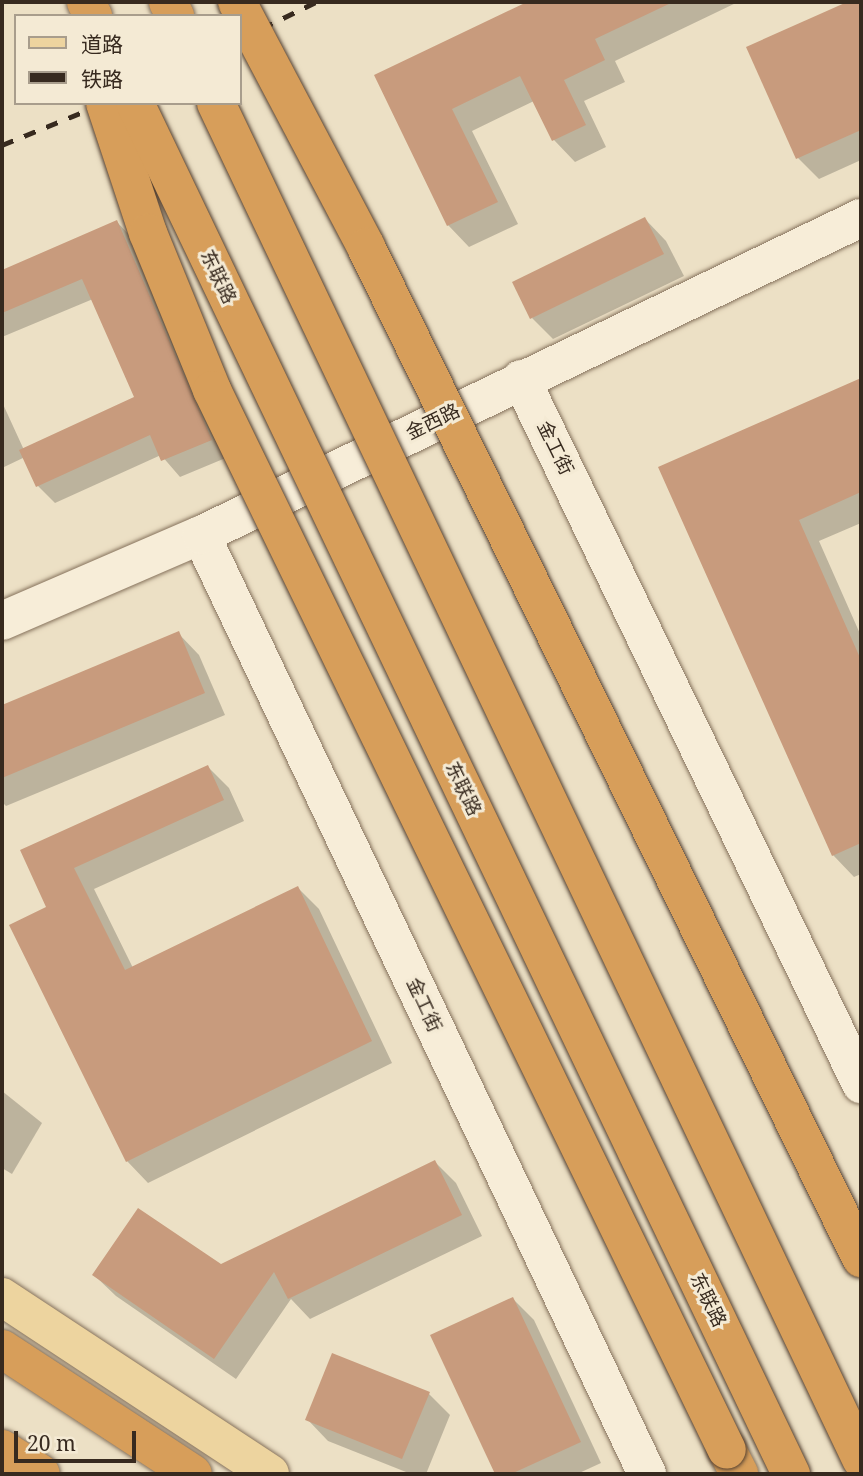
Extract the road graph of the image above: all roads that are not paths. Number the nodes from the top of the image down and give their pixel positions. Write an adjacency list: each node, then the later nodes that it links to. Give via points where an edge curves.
1 (237, 2): 10 (highway, bridge, via 366,247)
2 (106, 105): 15 (highway, bridge, via 152,244 212,390)
3 (136, 105): 20 (highway, 东联路, bridge)
4 (217, 105): 14 (highway, bridge)
5 (861, 218): 6 (street, 金西路)
6 (521, 379): 7 (street, 金西路); 9 (street, 金工街)
7 (201, 535): 8 (street, 金西路); 19 (street, 金工街)
8 (2, 621)
9 (861, 1084)
10 (861, 1258)
11 (2, 1297): 18 (main road)
12 (2, 1349): 17 (highway)
13 (2, 1449): 16 (highway)
14 (861, 1459)
15 (733, 1462)
16 (41, 1474)
17 (193, 1474)
18 (270, 1474)
19 (647, 1474)
20 (791, 1474)

